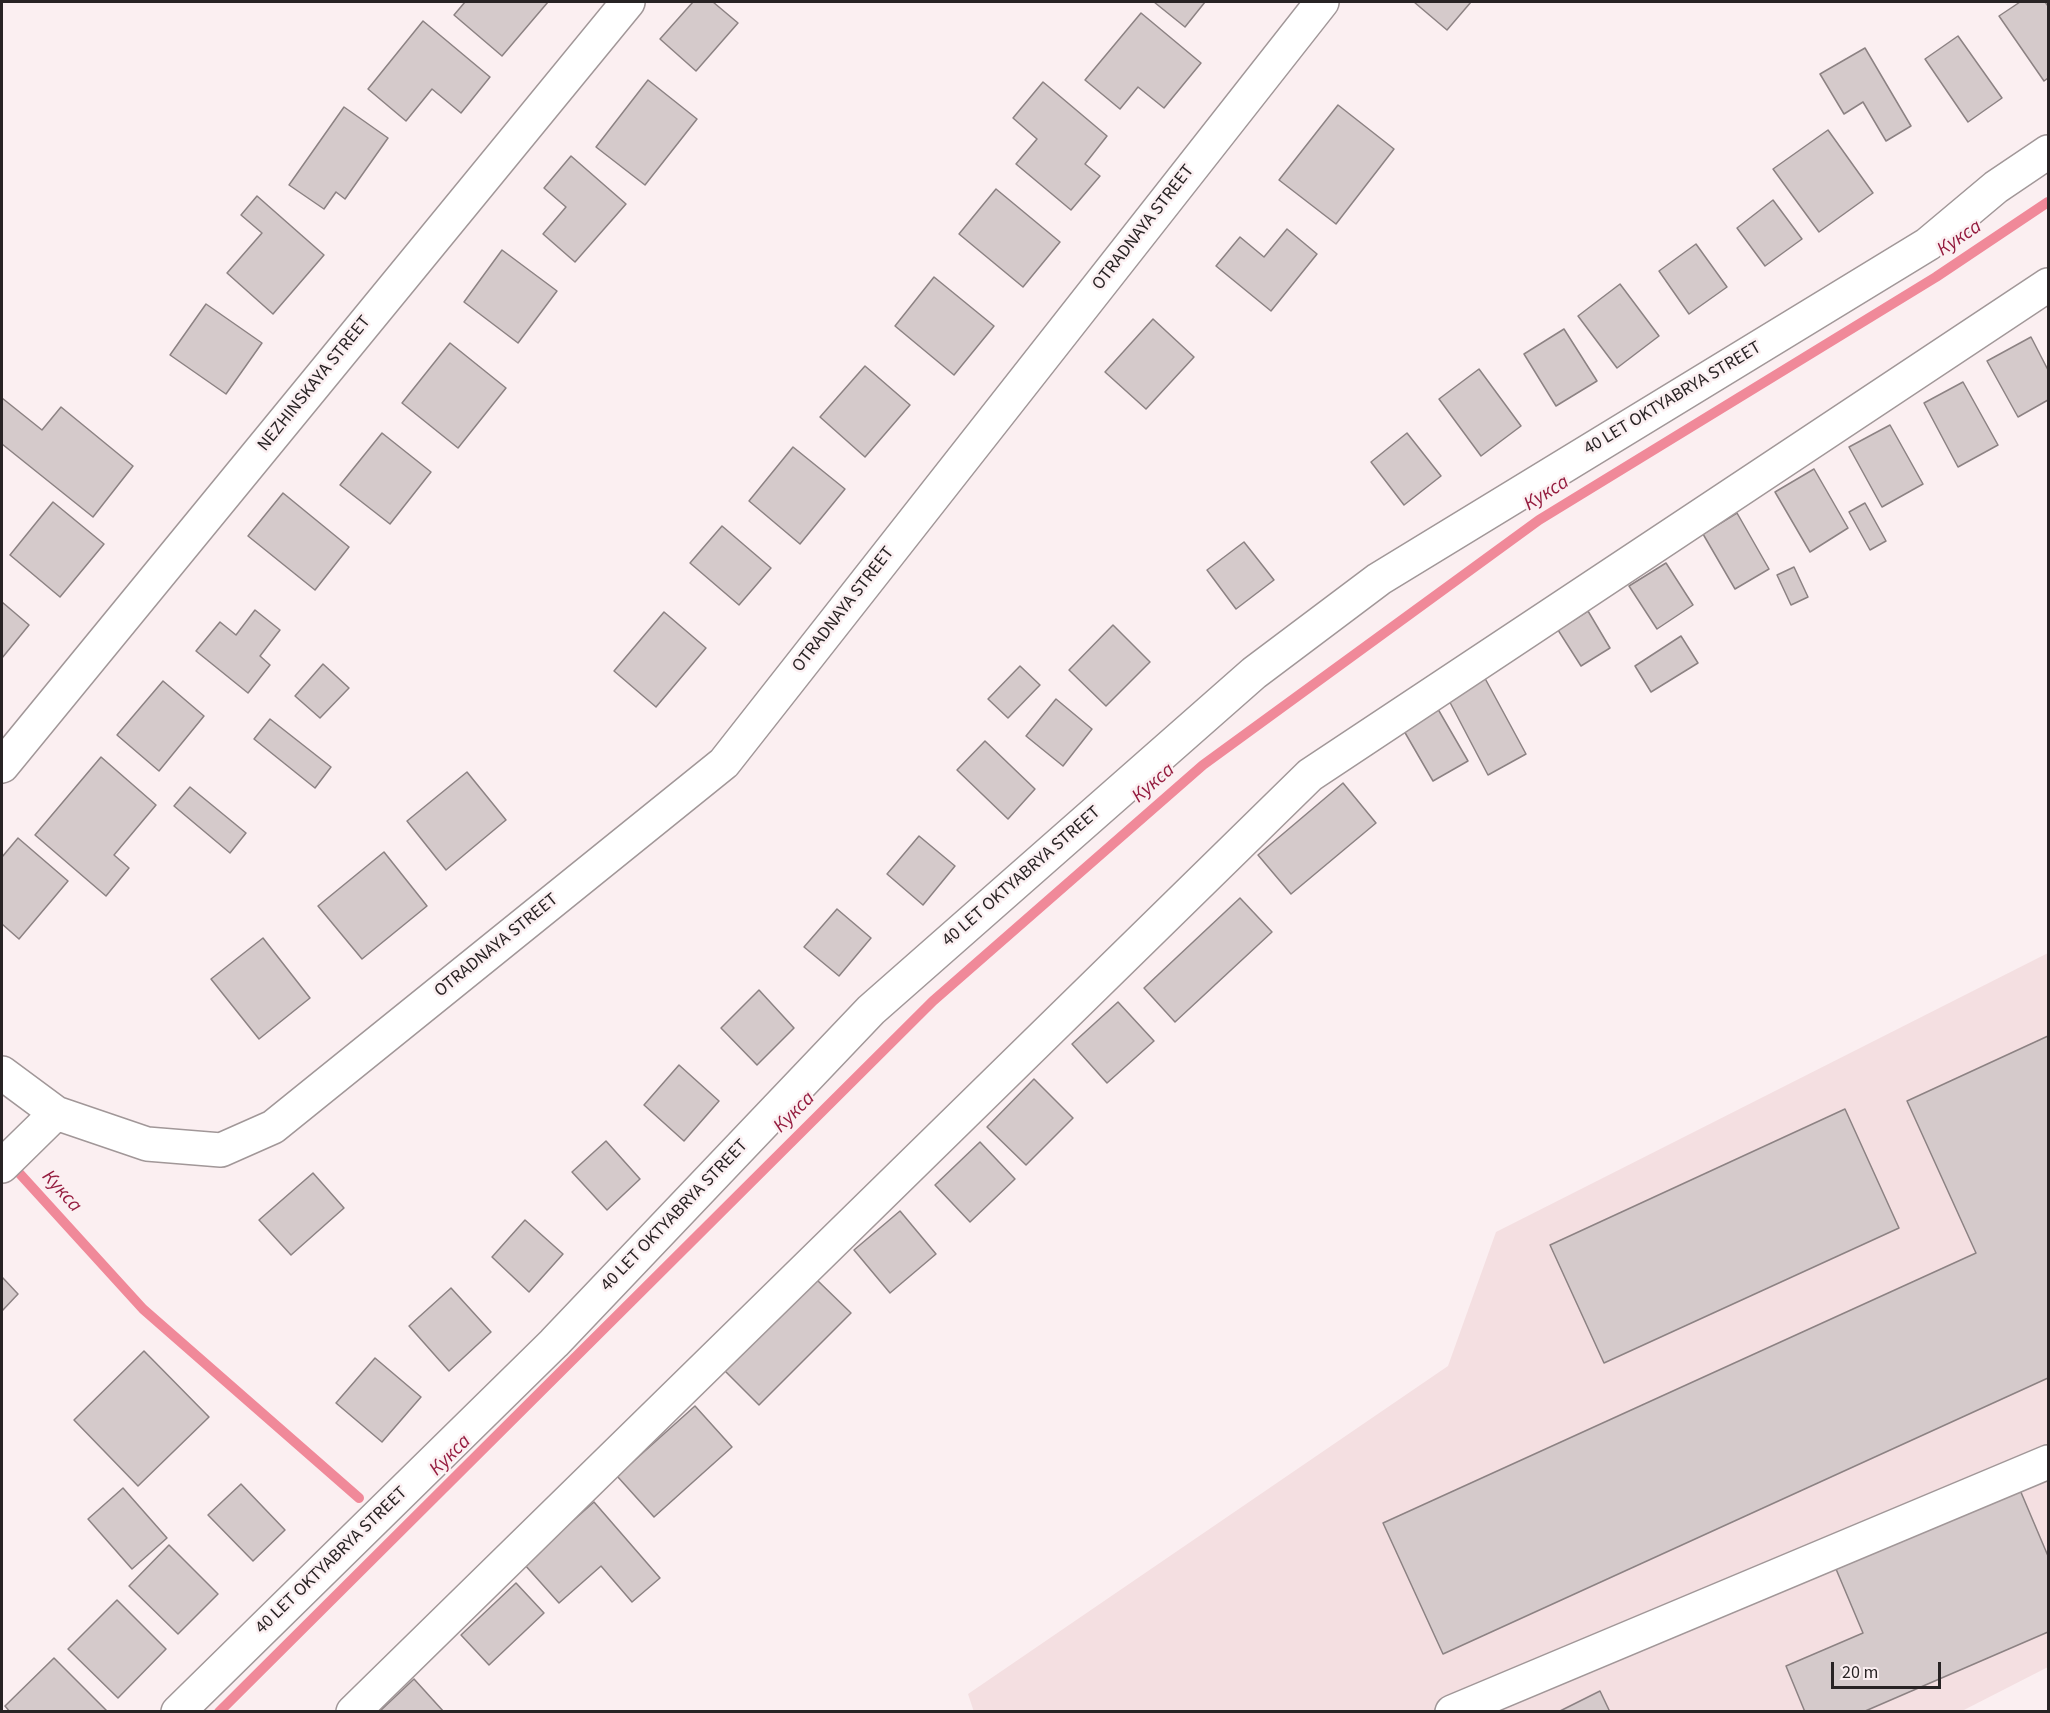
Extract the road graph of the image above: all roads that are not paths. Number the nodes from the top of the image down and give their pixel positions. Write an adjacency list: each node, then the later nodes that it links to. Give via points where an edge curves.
1 (628, 2): 5 (street, NEZHINSKAYA STREET)
2 (1322, 2): 7 (street, OTRADNAYA STREET, via 724,763 273,1127 221,1150 147,1144)
3 (2049, 152): 10 (street, 40 LET OKTYABRYA STREET, via 1996,187 1929,244 1379,579 1254,673 871,1010 554,1343)
4 (2049, 285): 11 (street, via 1310,775)
5 (2, 766)
6 (2, 1073): 7 (street, OTRADNAYA STREET)
7 (56, 1113): 8 (street)
8 (10, 1158)
9 (2049, 1462): 12 (street)
10 (178, 1712)
11 (353, 1712)
12 (1452, 1712)

